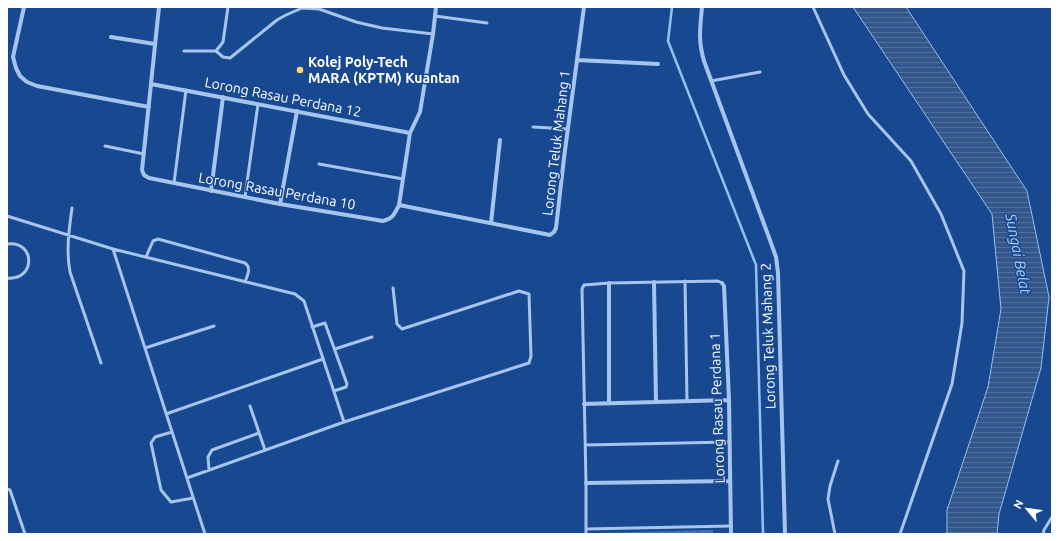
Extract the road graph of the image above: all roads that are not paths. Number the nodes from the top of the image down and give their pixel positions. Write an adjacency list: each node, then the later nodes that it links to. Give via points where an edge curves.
1 (24, 7): 24 (street, via 13,57 20,76 37,86)
2 (159, 7): 13 (street)
3 (228, 7): 15 (lane, via 223,42)
4 (436, 7): 9 (street)
5 (584, 7): 16 (street, Lorong Teluk Mahang 1)
6 (702, 7): 19 (street, Lorong Teluk Mahang 2, via 700,48)
7 (813, 7): 90 (lane, via 844,74 868,114 911,161 941,214 964,271 962,323 952,384)
8 (319, 8): 11 (lane, via 356,22 382,28); 15 (lane, via 302,8 277,20 230,58 223,57)
9 (435, 16): 10 (lane); 11 (street)
10 (487, 23)
11 (433, 34): 28 (street, via 420,112)
12 (111, 37): 13 (street)
13 (155, 44): 20 (street)
14 (184, 51): 15 (lane)
15 (216, 51)
16 (577, 60): 17 (street); 27 (street, Lorong Teluk Mahang 1)
17 (658, 64)
18 (760, 72): 19 (lane)
19 (711, 81): 88 (street, Lorong Teluk Mahang 2, via 777,265)
20 (151, 84): 21 (street, Lorong Rasau Perdana 12); 24 (street)
21 (186, 90): 22 (street, Lorong Rasau Perdana 12); 34 (lane)
22 (223, 97): 23 (street, Lorong Rasau Perdana 12); 35 (street)
23 (258, 104): 25 (street, Lorong Rasau Perdana 12); 36 (lane)
24 (149, 107): 31 (street)
25 (296, 111): 28 (street, Lorong Rasau Perdana 12); 37 (street)
26 (532, 127): 27 (lane)
27 (568, 129): 41 (street, Lorong Teluk Mahang 1, via 554,232 550,235)
28 (410, 133): 33 (street)
29 (500, 140): 41 (street)
30 (105, 146): 31 (lane)
31 (144, 154): 34 (street, Lorong Rasau Perdana 10, via 144,175)
32 (319, 164): 33 (lane)
33 (403, 179): 38 (street)
34 (174, 183): 35 (street, Lorong Rasau Perdana 10)
35 (211, 191): 36 (street, Lorong Rasau Perdana 10)
36 (245, 197): 37 (street, Lorong Rasau Perdana 10)
37 (280, 204): 38 (street, Lorong Rasau Perdana 10, via 383,221 389,220)
38 (399, 204): 41 (street, Lorong Teluk Mahang 1)
39 (72, 208): 42 (lane)
40 (7, 216): 42 (lane)
41 (490, 223)
42 (69, 236): 44 (lane); 59 (lane, via 70,272)
43 (7, 244): 46 (lane, via 23,248 29,258 29,264 23,274 13,279)
44 (112, 248): 45 (lane); 56 (lane)
45 (146, 257): 48 (lane); 48 (lane, via 153,241 158,239 245,263 249,268)
46 (7, 278)
47 (685, 281): 49 (lane); 50 (lane); 62 (lane)
48 (245, 282): 54 (lane, via 300,297 304,301)
49 (654, 282): 51 (lane); 63 (street)
50 (722, 282): 61 (street, Lorong Rasau Perdana 1)
51 (609, 283): 64 (street); 65 (lane, via 584,285 582,289)
52 (393, 288): 68 (lane, via 396,324 402,329 519,291 528,294 531,356 529,363)
53 (214, 326): 56 (lane)
54 (312, 326): 57 (lane, via 325,323); 58 (lane)
55 (372, 338): 57 (lane)
56 (145, 348): 67 (lane)
57 (336, 350): 60 (lane, via 347,384)
58 (323, 359): 60 (lane); 67 (lane)
59 (101, 363)
60 (334, 391): 68 (lane)
61 (729, 400): 62 (street); 71 (street, Lorong Rasau Perdana 1)
62 (687, 401): 63 (street)
63 (656, 402): 64 (street)
64 (609, 403): 65 (street)
65 (584, 404): 72 (lane)
66 (250, 406): 70 (lane)
67 (166, 414): 69 (lane)
68 (344, 422): 73 (lane)
69 (172, 432): 76 (lane); 80 (lane, via 155,437 151,443 161,490 171,502)
70 (259, 434): 73 (lane); 75 (lane, via 212,450 208,457)
71 (730, 442): 72 (lane); 77 (street, Lorong Rasau Perdana 1)
72 (584, 445): 78 (lane)
73 (265, 450): 75 (lane)
74 (838, 460): 89 (lane, via 828,499)
75 (209, 470): 76 (lane)
76 (187, 478): 80 (lane)
77 (730, 482): 78 (street); 82 (street, Lorong Rasau Perdana 1)
78 (586, 483): 83 (lane)
79 (7, 489): 84 (lane, via 10,490)
80 (193, 498): 85 (lane)
81 (1052, 517): 91 (lane)
82 (731, 526): 83 (lane); 87 (street, Lorong Rasau Perdana 1)
83 (586, 529): 86 (lane)
84 (25, 534)
85 (205, 534)
86 (586, 534)
87 (731, 534)
88 (785, 534)
89 (835, 534)
90 (900, 534)
91 (1043, 534)

